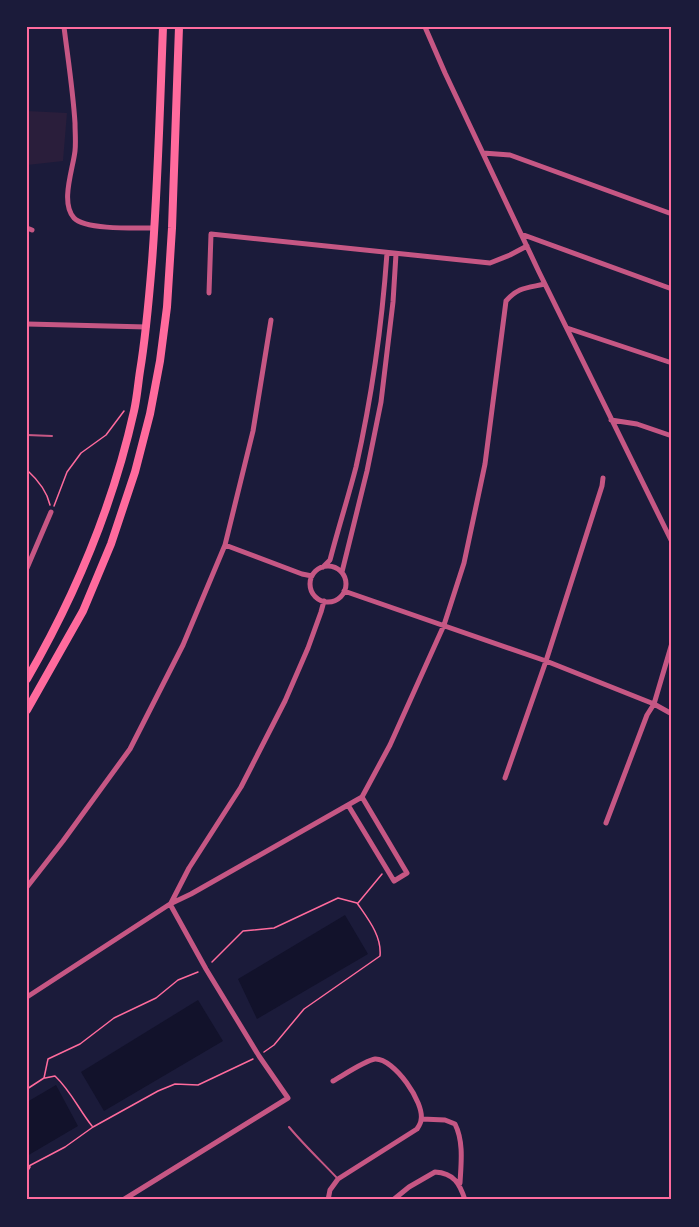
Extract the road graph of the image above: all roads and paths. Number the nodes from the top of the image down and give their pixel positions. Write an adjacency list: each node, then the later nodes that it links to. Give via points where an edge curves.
1 (64, 27): 7 (street, via 76,148 68,209 83,224)
2 (163, 27): 7 (main road)
3 (179, 27): 41 (main road, via 168,296 150,414 125,503 83,612)
4 (424, 27): 5 (street)
5 (483, 153): 6 (street, via 510,155); 8 (street)
6 (672, 214)
7 (154, 228): 17 (main road)
8 (521, 234): 9 (street); 13 (street)
9 (527, 246): 11 (street, via 490,263); 12 (street)
10 (387, 252): 11 (street); 14 (street, via 211,234); 30 (street, via 370,398 356,468 330,560)
11 (396, 254): 32 (street, via 381,402)
12 (545, 284): 18 (street); 36 (street, via 513,293 506,301 485,464 464,563)
13 (672, 289)
14 (208, 293)
15 (271, 320): 29 (street, via 253,431)
16 (27, 324): 17 (street)
17 (147, 327): 39 (main road, via 135,409 100,526 72,594)
18 (567, 328): 19 (street); 21 (street)
19 (672, 363)
20 (128, 404): 27 (path, via 106,435 81,453 67,472)
21 (611, 420): 24 (street); 28 (street)
22 (27, 435): 23 (lane)
23 (52, 436)
24 (672, 436)
25 (27, 470): 27 (path, via 48,496)
26 (603, 478): 38 (street)
27 (51, 512): 31 (street)
28 (672, 542)
29 (225, 545): 33 (street); 48 (street, via 183,645 130,749)
30 (323, 567): 32 (street); 33 (street)
31 (27, 568)
32 (342, 572): 34 (street)
33 (312, 576): 35 (street, via 312,591)
34 (345, 591): 35 (street, via 333,601); 36 (street)
35 (324, 600): 50 (street, via 285,701 241,787)
36 (444, 625): 38 (street); 44 (street)
37 (672, 643): 40 (street)
38 (546, 661): 40 (street); 43 (street)
39 (27, 679)
40 (654, 704): 42 (street); 46 (street)
41 (27, 710)
42 (672, 714)
43 (505, 778)
44 (362, 797): 45 (street); 47 (street, via 407,873 394,881)
45 (348, 805): 47 (street); 50 (street)
46 (606, 823)
47 (387, 869): 49 (path)
48 (27, 887)
49 (357, 903): 51 (path, via 338,898 274,928 243,930); 53 (path, via 377,935 380,956 304,1009 274,1045)
50 (170, 904): 51 (street); 52 (street)
51 (206, 969): 53 (street); 54 (path, via 178,980 156,998 114,1018 80,1044 48,1059)
52 (27, 997)
53 (259, 1056): 59 (path, via 198,1085 175,1084 158,1091); 65 (street, via 288,1098)
54 (44, 1078): 56 (path); 59 (path, via 55,1076 62,1082)
55 (333, 1081): 57 (street, via 372,1059 381,1060 401,1074)
56 (27, 1089)
57 (422, 1119): 63 (street, via 417,1129); 64 (street, via 455,1124 461,1155)
58 (289, 1126): 63 (lane)
59 (93, 1127): 60 (path)
60 (31, 1166): 61 (path); 62 (path)
61 (27, 1167)
62 (27, 1172)
63 (338, 1179): 66 (street)
64 (460, 1184): 67 (street, via 435,1172); 68 (street)
65 (123, 1200)
66 (328, 1200)
67 (393, 1200)
68 (465, 1200)

